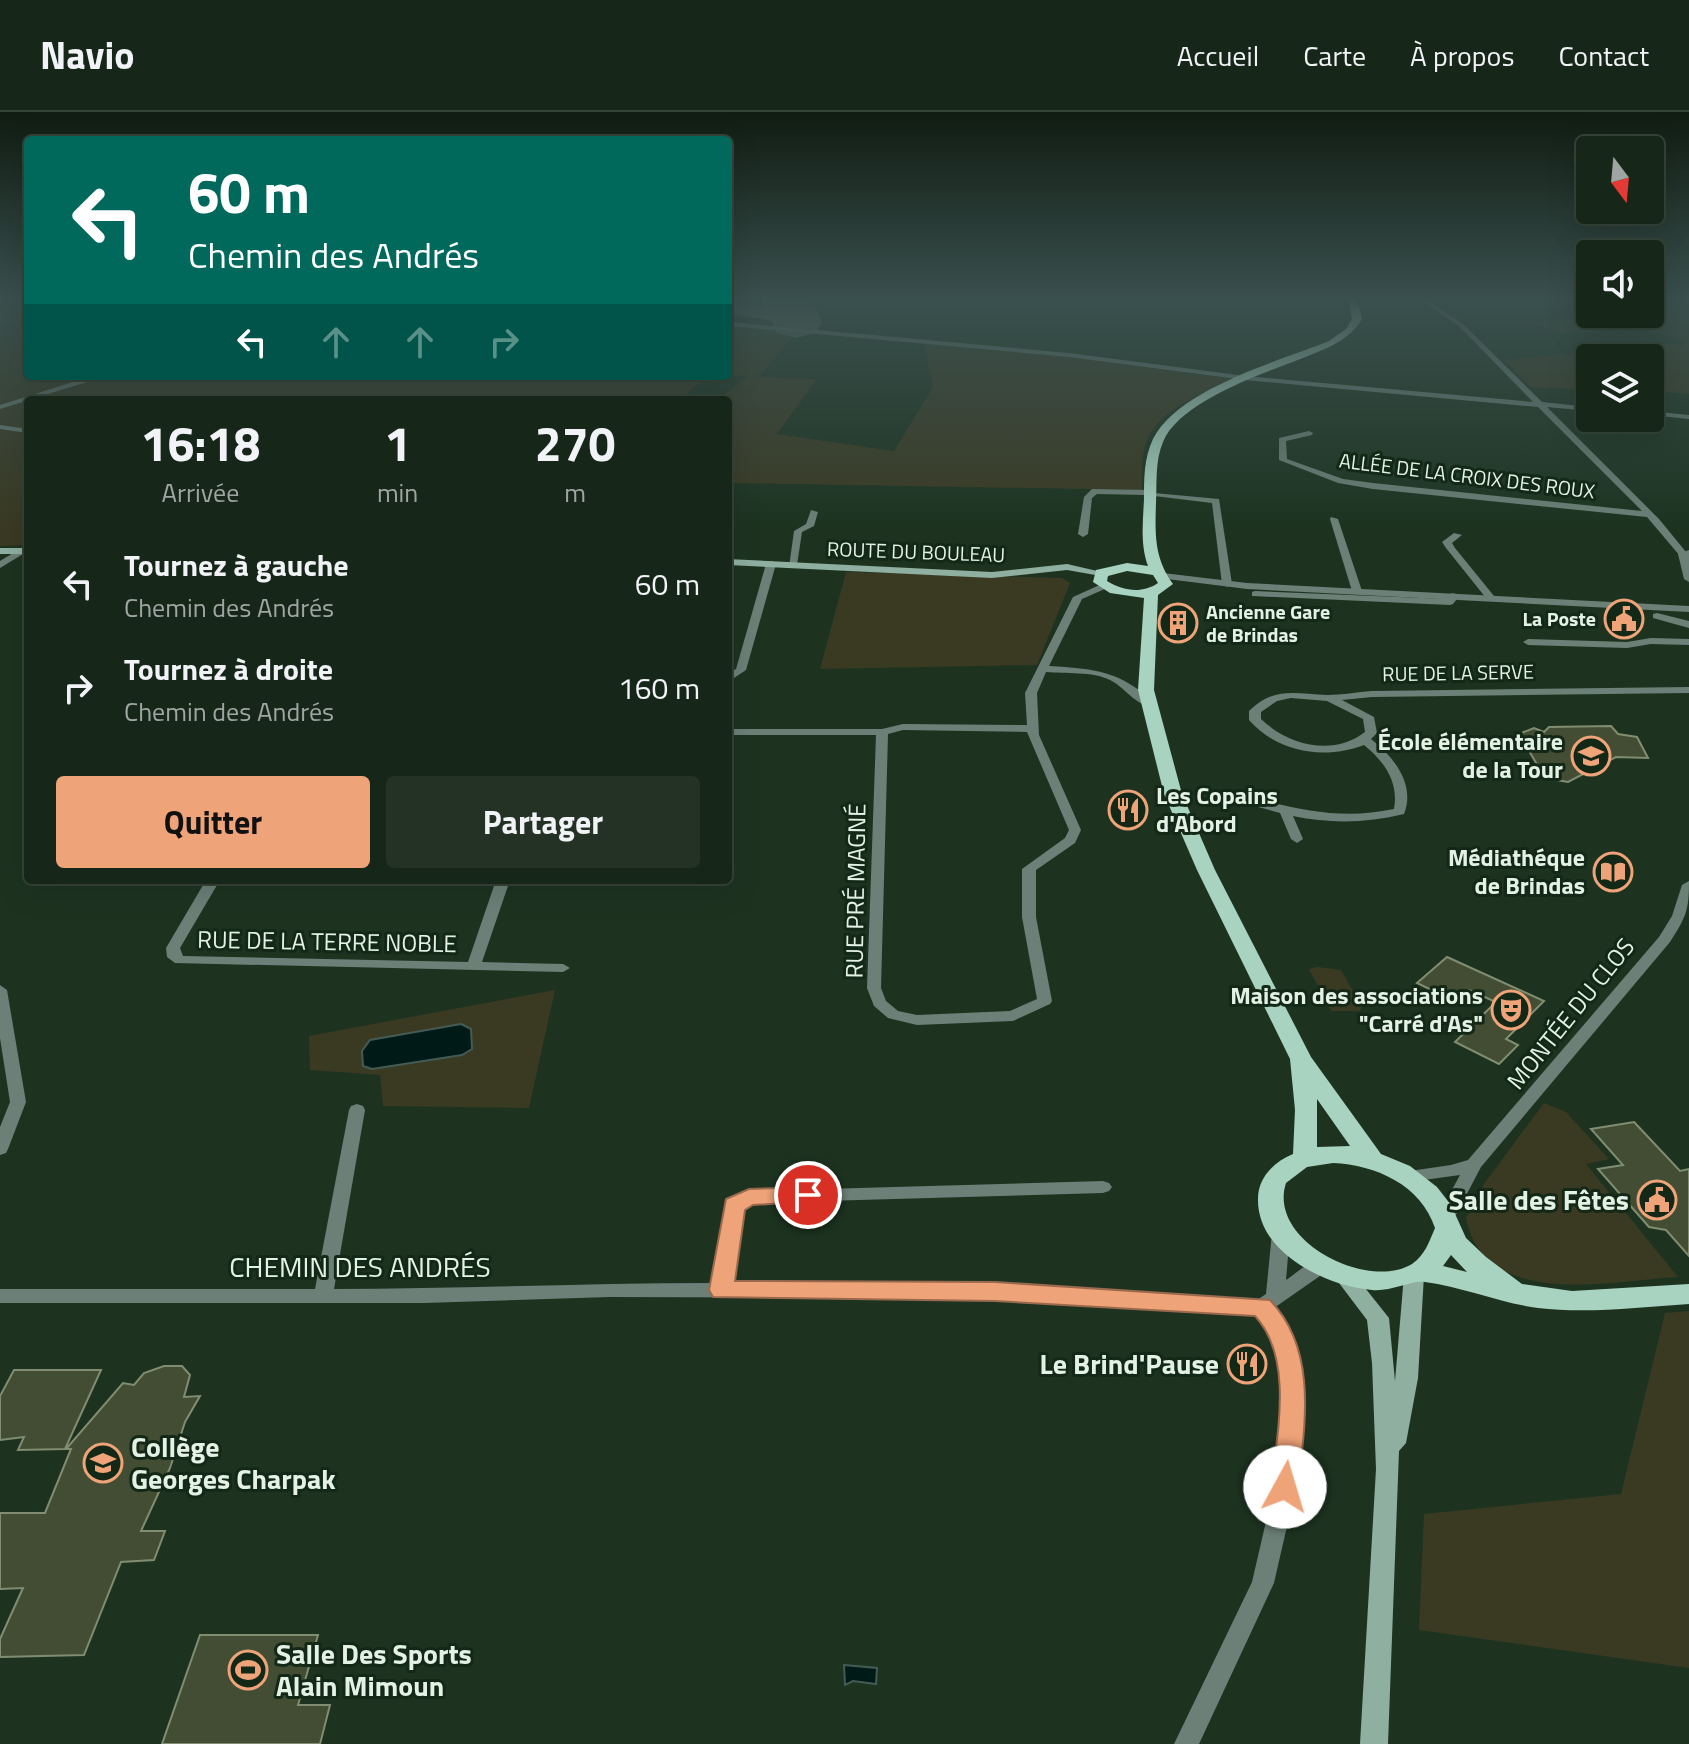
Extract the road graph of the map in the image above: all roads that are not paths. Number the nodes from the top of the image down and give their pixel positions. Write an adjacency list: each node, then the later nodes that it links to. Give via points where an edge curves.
1 (1236, 376): 4 (street)
2 (1254, 376): 4 (main road)
3 (1512, 376): 8 (street)
4 (1250, 378): 8 (street); 16 (main road, via 1172,419 1156,446)
5 (89, 380): 6 (street)
6 (36, 396)
7 (24, 400): 9 (street)
8 (1542, 405): 10 (street); 18 (street)
9 (0, 407)
10 (1576, 408)
11 (1664, 414): 12 (street)
12 (1689, 417)
13 (0, 427): 14 (street)
14 (24, 430)
15 (1309, 433): 18 (street, ALLÉE DE LA CROIX DES ROUX, via 1282,440 1283,460 1341,481)
16 (1150, 494): 20 (main road); 21 (street, via 1095,491 1088,497); 35 (street, via 1216,501)
17 (814, 512): 30 (street, via 810,526 798,531)
18 (1650, 515): 26 (street)
19 (1334, 519): 37 (street)
20 (1148, 532): 31 (main road); 32 (main road, via 1152,564)
21 (1083, 534)
22 (1457, 535): 41 (street, via 1447,542 1450,550)
23 (24, 550): 24 (main road)
24 (0, 551)
25 (24, 551): 29 (street)
26 (1686, 554): 33 (street)
27 (732, 562): 28 (main road, ROUTE DU BOULEAU)
28 (771, 564): 30 (main road, ROUTE DU BOULEAU); 51 (street, via 741,670)
29 (0, 565)
30 (792, 565): 34 (main road, ROUTE DU BOULEAU, via 992,575 1067,567)
31 (1127, 567): 32 (main road); 34 (main road)
32 (1160, 574): 35 (street); 38 (main road, via 1166,584)
33 (1689, 579)
34 (1103, 580): 39 (main road); 50 (street, RUE PRÉ MAGNÉ, via 1078,597)
35 (1227, 584): 36 (street)
36 (1251, 590): 37 (street); 38 (street); 40 (street, via 1450,602)
37 (1357, 591): 40 (street)
38 (1155, 592): 39 (main road); 47 (main road)
39 (1133, 594): 47 (main road)
40 (1455, 595): 41 (street)
41 (1489, 596): 42 (street)
42 (1621, 607): 44 (street); 46 (street)
43 (1689, 609): 44 (street)
44 (1653, 610): 45 (street)
45 (1689, 619)
46 (1689, 625)
47 (1147, 640): 54 (main road)
48 (1528, 642): 49 (street)
49 (1689, 642)
50 (1043, 669): 54 (street, via 1114,678); 55 (street, RUE PRÉ MAGNÉ, via 1031,693)
51 (732, 676)
52 (1689, 690): 53 (street, RUE DE LA SERVE)
53 (1329, 698): 58 (street, RUE DE LA SERVE, via 1368,717 1371,733); 58 (street, RUE DE LA SERVE, via 1274,698 1255,711 1255,720 1276,738 1314,748)
54 (1149, 704): 68 (main road, via 1186,825)
55 (1033, 729): 57 (street, via 903,727); 57 (street, RUE PRÉ MAGNÉ, via 1075,830 1070,840 1029,869 1029,917 1045,1001 1013,1016 944,1020 893,1015 879,1003 874,988)
56 (732, 732): 57 (street)
57 (882, 732)
58 (1365, 740): 60 (street, RUE DE LA SERVE, via 1380,751 1399,779 1404,797 1400,811 1359,817)
59 (1248, 800): 60 (street, RUE DE LA SERVE)
60 (1286, 814): 61 (street)
61 (1297, 839)
62 (211, 884): 65 (street, RUE DE LA TERRE NOBLE, via 175,941 171,952 180,960)
63 (502, 884): 65 (street, RUE DE LA TERRE NOBLE)
64 (1689, 885): 73 (street, MONTÉE DU CLOS, via 1665,939)
65 (473, 967): 66 (street, RUE DE LA TERRE NOBLE)
66 (563, 968)
67 (0, 990): 70 (street, via 18,1102)
68 (1301, 1059): 71 (main road); 72 (main road)
69 (357, 1110): 84 (street)
70 (0, 1149)
71 (1305, 1159): 72 (main road, via 1337,1154); 77 (main road, via 1275,1180 1272,1214)
72 (1372, 1159): 74 (main road)
73 (1474, 1164): 74 (street); 76 (street, MONTÉE DU CLOS)
74 (1409, 1176): 76 (main road, via 1428,1192)
75 (1103, 1187): 80 (street, via 749,1197 734,1205)
76 (1446, 1226): 79 (main road, via 1444,1249); 81 (main road, via 1477,1265)
77 (1281, 1233): 78 (main road, via 1298,1251); 85 (street)
78 (1332, 1270): 79 (main road, via 1368,1280); 85 (street); 86 (main road, via 1378,1318)
79 (1417, 1273): 81 (main road); 86 (main road, via 1407,1378)
80 (721, 1290): 84 (street, CHEMIN DES ANDRÉS); 85 (street, CHEMIN DES ANDRÉS, via 995,1291)
81 (1514, 1292): 82 (main road, via 1572,1301)
82 (1689, 1294)
83 (0, 1296): 84 (street, CHEMIN DES ANDRÉS)
84 (323, 1296)
85 (1268, 1303): 87 (street, via 1295,1396 1285,1487 1263,1583)
86 (1388, 1469): 88 (main road)
87 (1186, 1744)
88 (1374, 1744)

